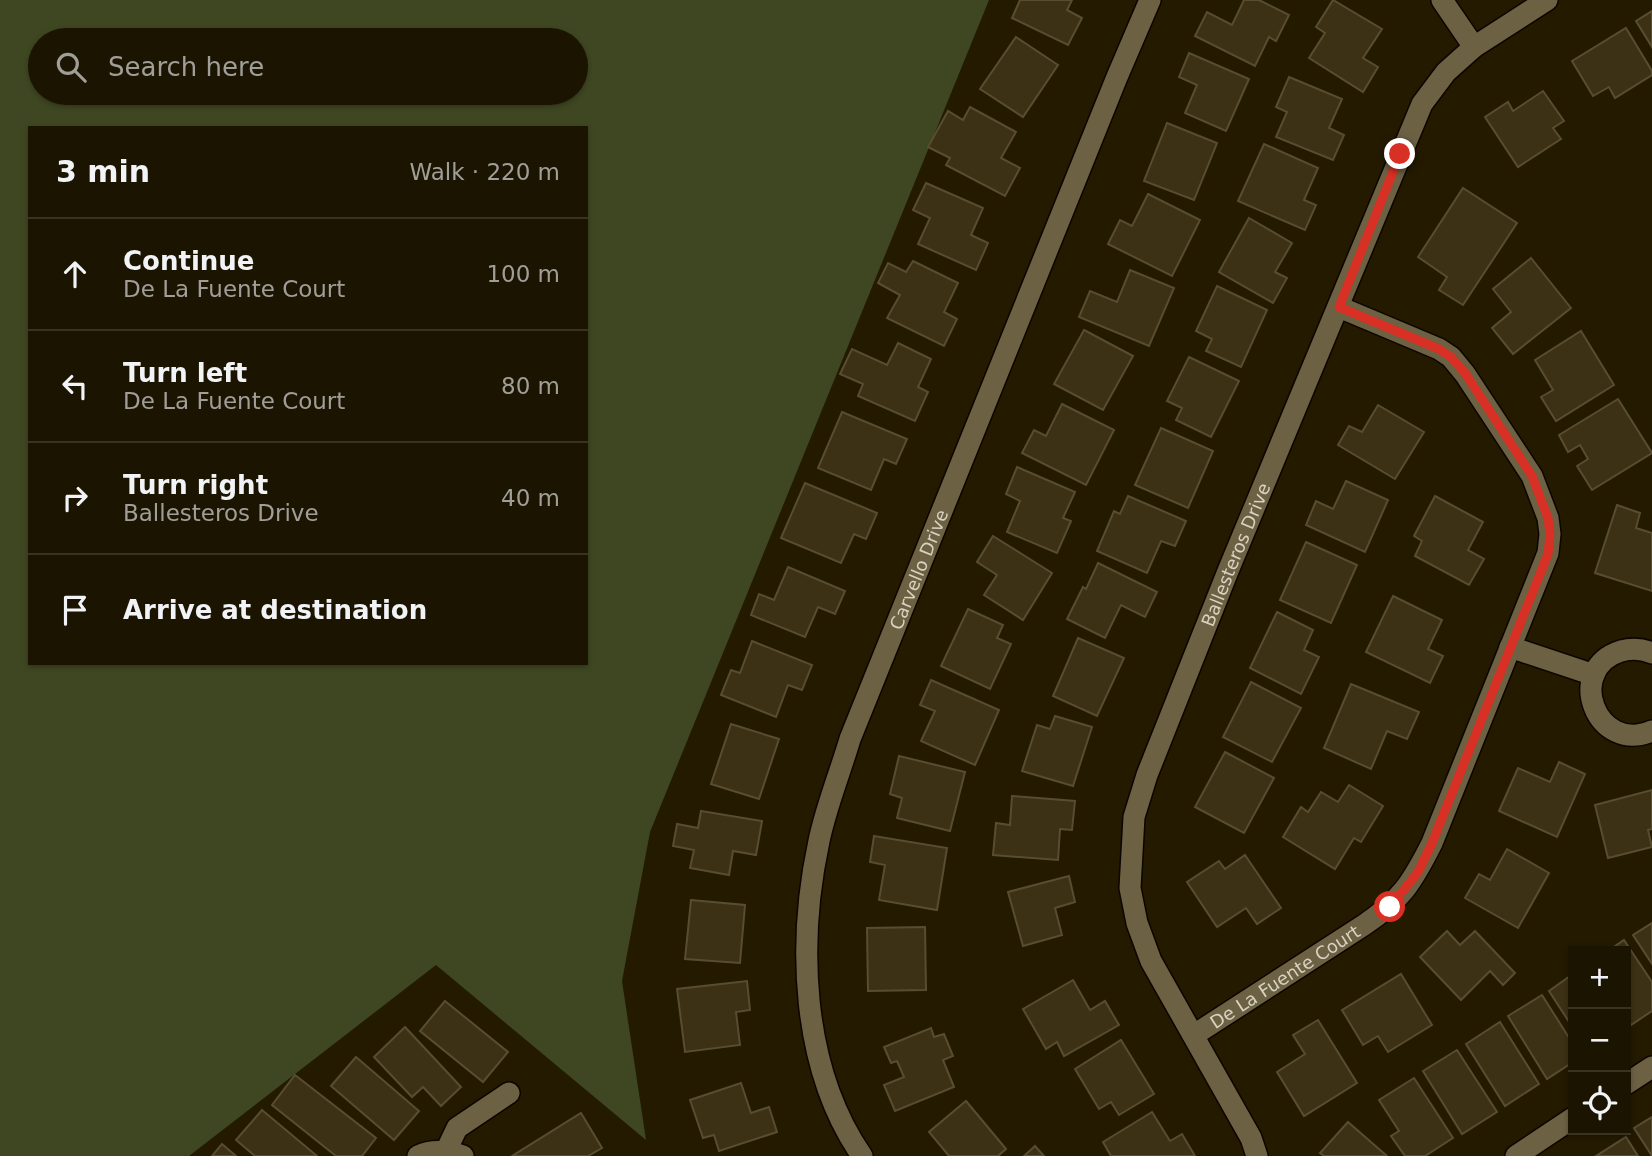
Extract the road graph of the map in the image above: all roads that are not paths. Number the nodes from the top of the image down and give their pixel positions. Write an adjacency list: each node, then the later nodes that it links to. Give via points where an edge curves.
1 (1150, 0): 17 (street, Carvello Drive, via 850,739 819,840 808,947 810,1009 817,1055 832,1102)
2 (1442, 0): 4 (street)
3 (1547, 0): 4 (street, Ballesteros Drive)
4 (1474, 47): 5 (street, Ballesteros Drive, via 1446,72 1422,104)
5 (1339, 307): 6 (street, De La Fuente Court, via 1451,357 1532,476 1548,518 1548,554); 10 (street, Ballesteros Drive, via 1213,610 1134,817 1130,888 1137,923 1151,961)
6 (1510, 648): 8 (street); 10 (street, De La Fuente Court, via 1432,843 1404,892 1364,925)
7 (1652, 653): 8 (street, via 1628,649 1613,653)
8 (1594, 676): 9 (street, via 1592,702 1606,725 1631,735)
9 (1652, 730)
10 (1194, 1035): 18 (street, Ballesteros Drive, via 1251,1138)
11 (1652, 1067): 12 (street)
12 (1631, 1081)
13 (509, 1093): 15 (street, via 457,1128)
14 (1568, 1121): 19 (street)
15 (454, 1153): 16 (street)
16 (418, 1156)
17 (862, 1156)
18 (1256, 1156)
19 (1516, 1156)

